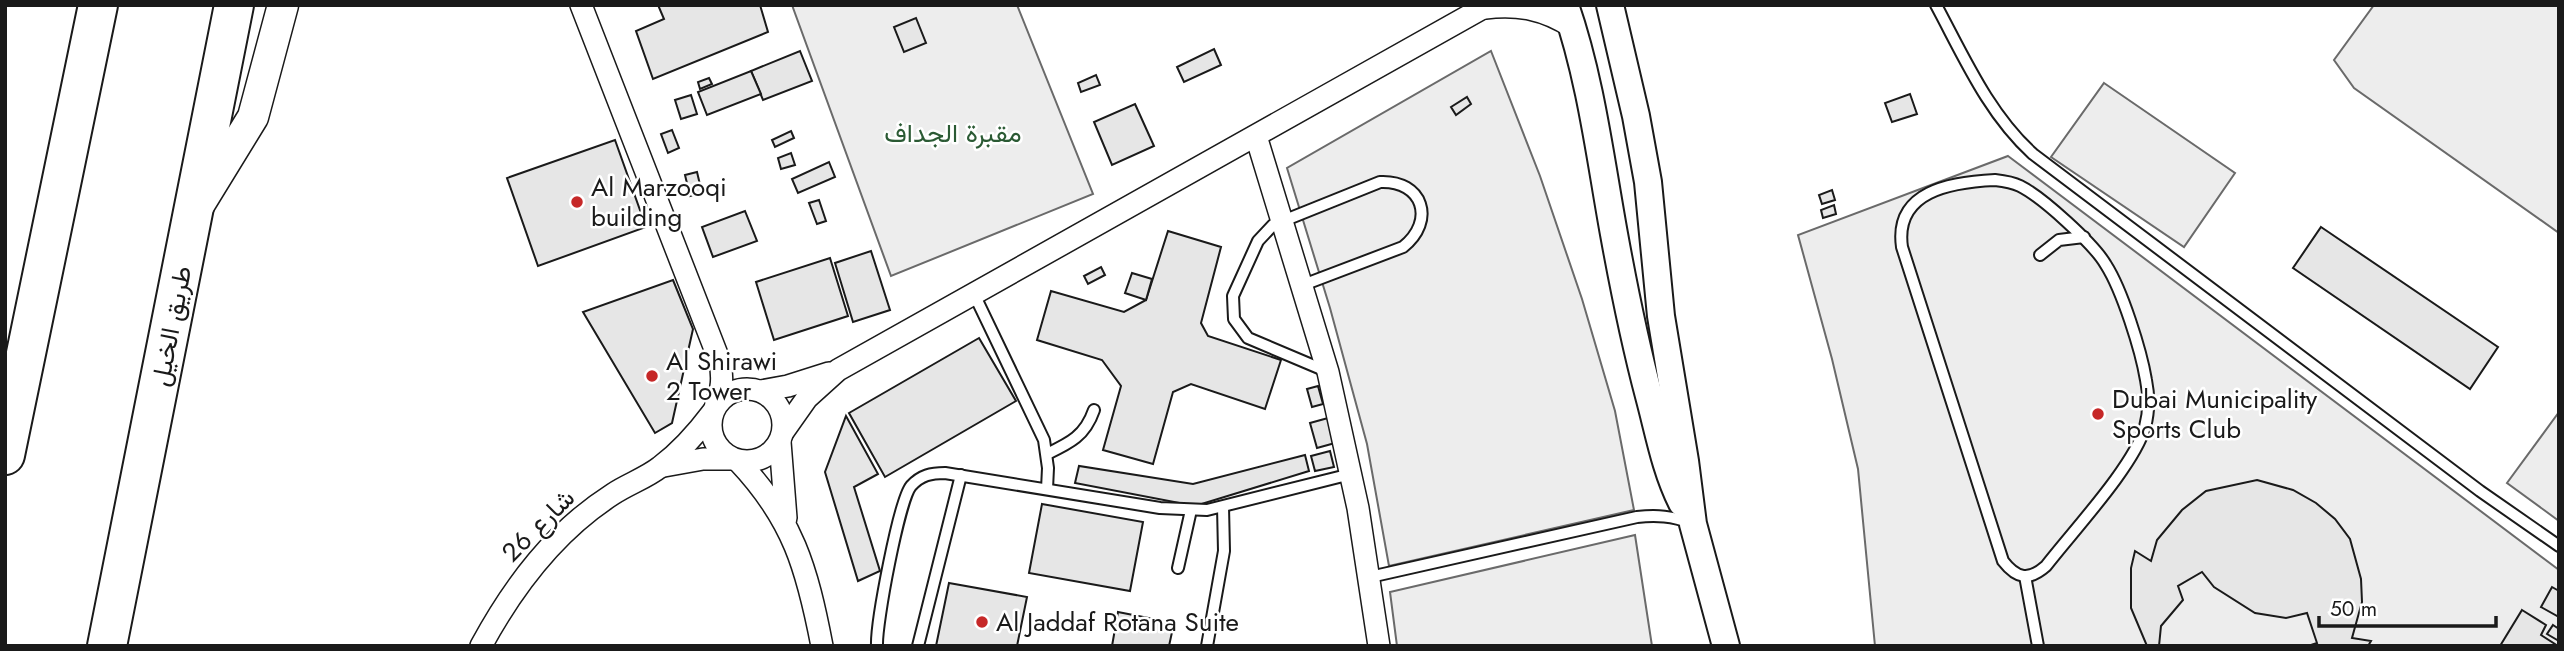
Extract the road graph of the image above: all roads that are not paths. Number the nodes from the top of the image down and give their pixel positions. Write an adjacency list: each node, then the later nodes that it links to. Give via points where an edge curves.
1 (97, 5): 24 (highway)
2 (234, 5): 10 (highway, طريق الخيل)
3 (283, 5): 10 (main road, via 253,117)
4 (580, 5): 16 (street)
5 (1610, 5): 32 (street, via 1648,182 1661,316)
6 (1936, 5): 34 (lane, via 1992,108 2033,154)
7 (1487, 7): 8 (street, via 1522,6); 9 (street)
8 (1568, 16): 32 (street, via 1592,100 1619,260 1661,449)
9 (1256, 136): 11 (street); 15 (street)
10 (191, 217): 38 (highway, طريق الخيل)
11 (1283, 221): 14 (street); 14 (lane, via 1380,182 1404,185 1420,204 1420,228 1403,247); 18 (lane, via 1258,241 1233,296 1234,319 1248,338)
12 (2084, 237): 13 (lane, via 2059,240); 36 (lane, via 2115,281 2147,382 2144,429 2111,484 2046,566); 36 (lane, via 2028,190 1995,180 1928,192 1908,209 1902,221 1902,247 2003,561 2012,572)
13 (2040, 255)
14 (1303, 285): 18 (street)
15 (974, 294): 17 (street); 23 (lane, via 1039,427)
16 (714, 348): 19 (street); 20 (street, via 723,376)
17 (838, 370): 19 (street, via 788,386); 22 (street, via 807,398)
18 (1328, 372): 27 (street)
19 (756, 390): 20 (street, via 732,392); 22 (street, via 770,396 781,412)
20 (714, 409): 25 (street, via 716,446); 26 (street, شارع 26)
21 (1094, 410): 23 (lane, via 1083,433)
22 (782, 437): 25 (street, via 766,456 748,462); 33 (street)
23 (1047, 454): 29 (lane)
24 (5, 456)
25 (735, 460): 26 (street, شارع 26, via 688,460); 33 (street, via 765,492)
26 (659, 468): 39 (street, شارع 26, via 613,494 562,535 503,605)
27 (1351, 474): 30 (lane); 37 (street)
28 (961, 475): 29 (lane); 41 (lane, via 920,477 904,497); 42 (lane)
29 (1047, 489): 31 (lane)
30 (1223, 507): 31 (lane); 43 (lane, via 1224,551)
31 (1191, 510): 35 (lane)
32 (1693, 524): 37 (lane, via 1665,516 1637,517); 45 (street)
33 (788, 527): 40 (street, via 804,568)
34 (2559, 546)
35 (1178, 568)
36 (2025, 576): 46 (lane)
37 (1370, 577): 44 (street)
38 (107, 646)
39 (481, 646)
40 (822, 646)
41 (877, 646)
42 (918, 646)
43 (1208, 646)
44 (1379, 646)
45 (1726, 646)
46 (2038, 646)

